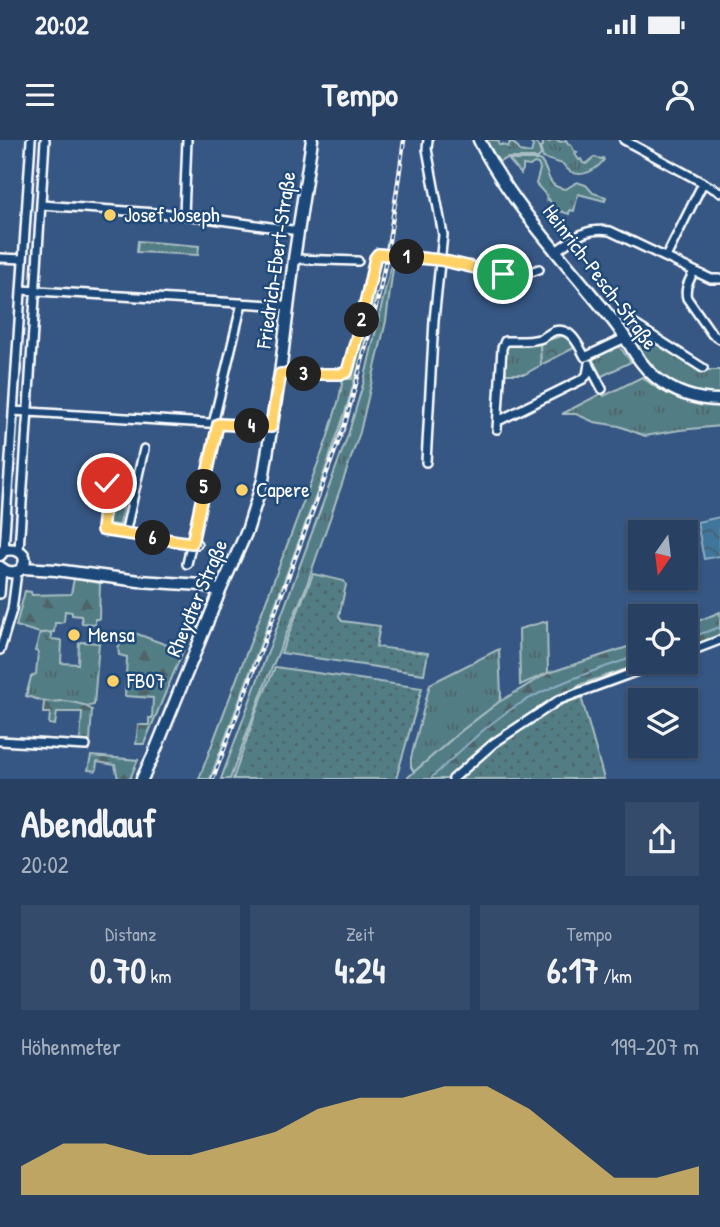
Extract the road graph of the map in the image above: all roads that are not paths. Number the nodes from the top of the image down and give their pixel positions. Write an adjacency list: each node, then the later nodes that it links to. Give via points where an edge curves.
1 (31, 140): 17 (street)
2 (45, 140): 11 (street)
3 (187, 140): 12 (street)
4 (312, 140): 13 (main road, Friedrich-Ebert-Straße)
5 (428, 140): 19 (street, via 442,222)
6 (479, 140): 14 (main road, Heinrich-Pesch-Straße)
7 (624, 140): 8 (street)
8 (637, 143): 9 (street)
9 (704, 183): 10 (street); 15 (street)
10 (720, 192)
11 (41, 205): 12 (street); 25 (street)
12 (184, 215): 13 (street)
13 (299, 231): 18 (main road, Friedrich-Ebert-Straße)
14 (556, 251): 15 (street, via 598,229); 29 (main road, Heinrich-Pesch-Straße)
15 (666, 257): 22 (street)
16 (0, 258): 17 (street)
17 (23, 259): 24 (street)
18 (295, 259): 20 (street); 27 (main road, Friedrich-Ebert-Straße)
19 (440, 260): 21 (street, via 507,274); 33 (street, bridge, via 379,254 349,371); 41 (street)
20 (358, 261)
21 (539, 268)
22 (694, 271): 23 (street); 30 (street, via 687,298)
23 (720, 279)
24 (21, 290): 25 (street); 36 (street)
25 (35, 290): 26 (street); 37 (street)
26 (242, 303): 27 (street); 38 (street)
27 (289, 306): 33 (main road, Friedrich-Ebert-Straße)
28 (620, 316): 32 (street, Heinrich-Pesch-Straße)
29 (625, 338): 31 (street); 35 (main road, Heinrich-Pesch-Straße, via 640,361 665,384 692,397)
30 (720, 339)
31 (587, 361): 31 (street, via 568,332 555,330 540,339 505,341 497,425 583,379); 34 (street)
32 (703, 368)
33 (280, 374): 39 (main road, Friedrich-Ebert-Straße)
34 (602, 389)
35 (720, 400)
36 (13, 411): 37 (street); 46 (street)
37 (27, 412): 38 (street); 45 (street)
38 (216, 424): 39 (street); 44 (street)
39 (271, 427): 50 (main road, Rheydter Straße, via 257,500)
40 (144, 449): 42 (street)
41 (426, 462)
42 (136, 486): 43 (street); 43 (street, via 107,483 102,530)
43 (125, 534): 44 (street)
44 (194, 543): 47 (street)
45 (19, 550): 46 (main road); 48 (main road)
46 (2, 552)
47 (187, 564)
48 (22, 566): 49 (main road, via 9,572); 50 (main road, via 44,565); 54 (street)
49 (1, 568): 51 (street)
50 (220, 591): 58 (main road, Rheydter Straße)
51 (0, 594)
52 (720, 640): 53 (street)
53 (698, 648)
54 (0, 650)
55 (629, 674): 59 (street, via 559,700 494,743)
56 (0, 741): 57 (street)
57 (86, 746)
58 (142, 779)
59 (453, 779)

